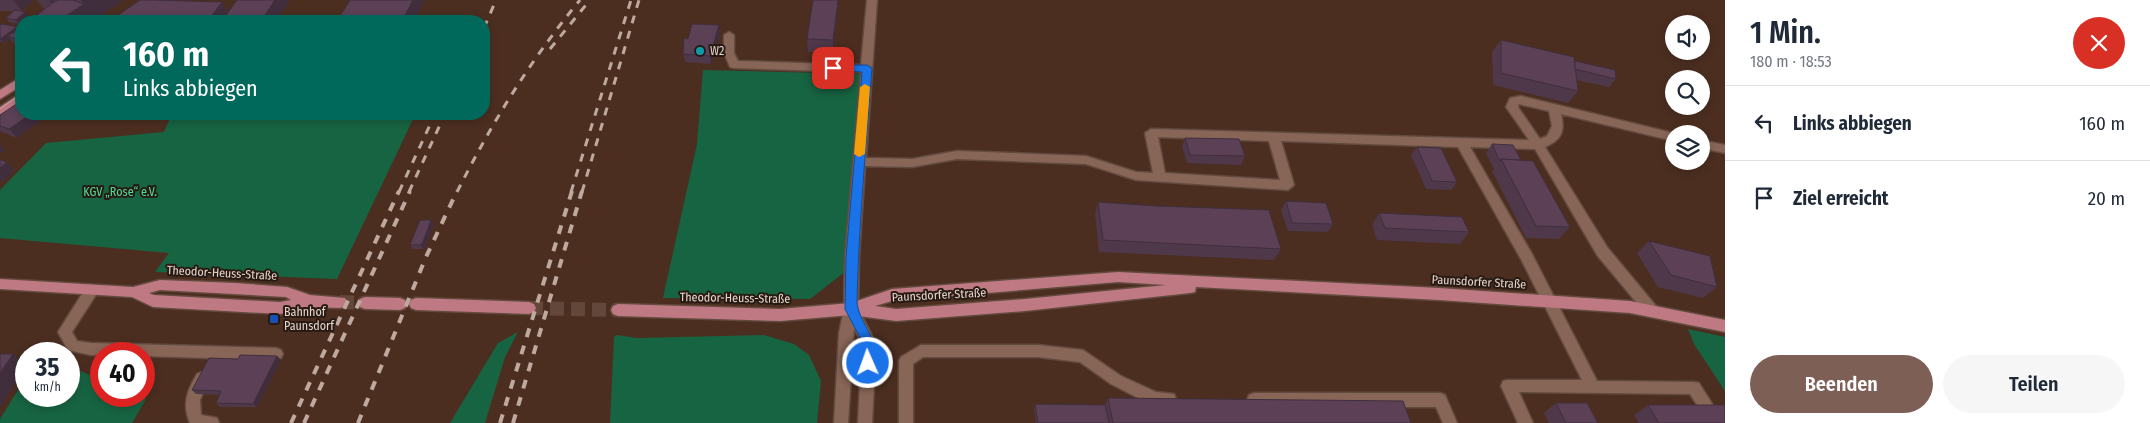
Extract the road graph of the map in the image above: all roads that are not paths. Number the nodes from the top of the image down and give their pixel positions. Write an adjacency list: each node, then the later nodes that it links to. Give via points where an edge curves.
1 (872, 0): 3 (street)
2 (729, 35): 3 (street, via 729,53 734,64)
3 (867, 68): 15 (street)
4 (15, 85): 5 (main road)
5 (0, 94)
6 (15, 102): 8 (main road)
7 (1554, 108): 9 (street); 12 (street, via 1558,126 1552,139); 12 (street, via 1514,101 1512,107)
8 (0, 113)
9 (1665, 135)
10 (1274, 136): 11 (street); 16 (street, via 1151,133); 16 (street, via 1288,185)
11 (1461, 142): 12 (street); 20 (street)
12 (1538, 145): 28 (street, via 1602,251)
13 (1710, 146): 14 (street)
14 (1725, 149)
15 (859, 162): 16 (street, via 912,163 957,155 1086,160 1136,176); 26 (street)
16 (1160, 177)
17 (0, 284): 19 (main road)
18 (1230, 284): 20 (main road, Paunsdorfer Straße); 26 (main road, Paunsdorfer Straße, via 896,315); 26 (main road, Paunsdorfer Straße, via 1118,278 1062,281 892,295)
19 (92, 290): 21 (main road, via 133,292 153,301 280,308 309,301); 30 (street, via 65,332 73,346)
20 (1548, 301): 28 (main road, Paunsdorfer Straße); 32 (street)
21 (340, 302)
22 (365, 303): 23 (main road)
23 (400, 304)
24 (416, 304): 25 (main road)
25 (529, 308)
26 (851, 309): 27 (main road, Theodor-Heuss-Straße, via 780,315); 36 (street, via 846,333); 37 (street, via 869,343)
27 (618, 310)
28 (1650, 310): 29 (main road, Paunsdorfer Straße)
29 (1725, 326)
30 (216, 353): 31 (street); 35 (street, via 191,397 197,422)
31 (276, 354)
32 (1592, 386): 40 (street, via 1508,386); 41 (street, via 1694,388)
33 (1184, 399): 38 (street, via 1155,399 1116,380 1084,356 1038,352 921,351 906,361)
34 (1243, 400): 39 (street, via 1440,400)
35 (212, 423)
36 (841, 423)
37 (865, 423)
38 (906, 423)
39 (1450, 423)
40 (1526, 423)
41 (1717, 423)

